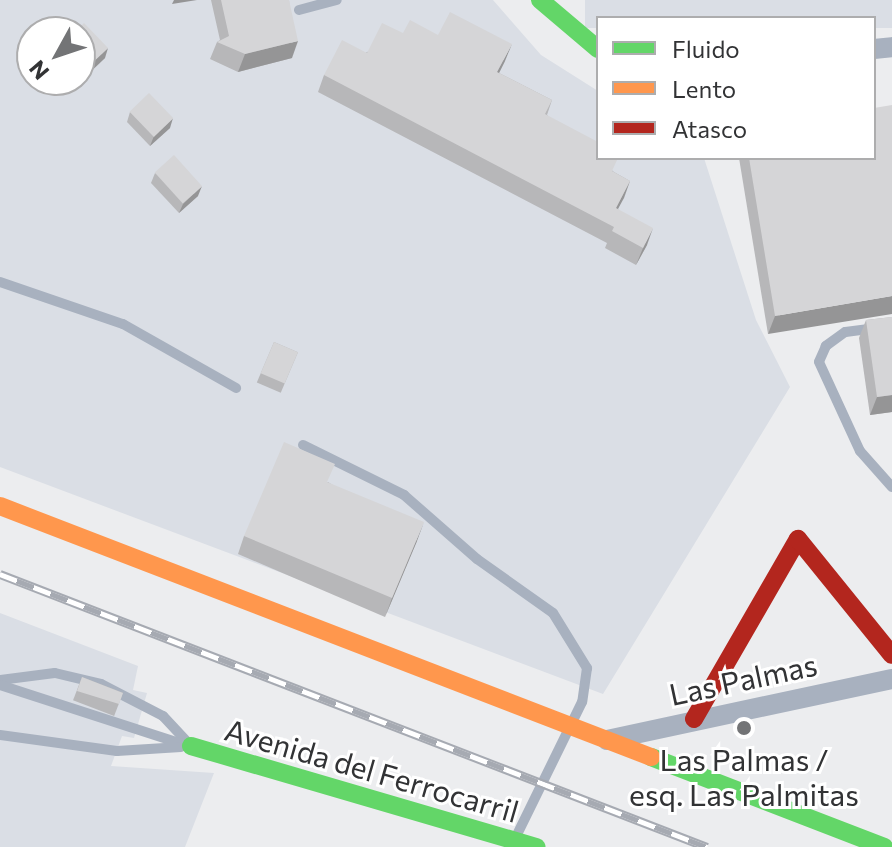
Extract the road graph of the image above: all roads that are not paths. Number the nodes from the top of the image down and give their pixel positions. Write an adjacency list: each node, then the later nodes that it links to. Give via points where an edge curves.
1 (337, 0): 3 (lane)
2 (540, 0): 4 (main road)
3 (299, 10)
4 (596, 47)
5 (0, 282): 7 (lane, via 123,324)
6 (892, 326): 9 (lane, via 845,332 826,346 819,362 860,451)
7 (236, 388)
8 (303, 445): 15 (lane, via 404,495 477,559 553,613 587,668 582,702)
9 (892, 487)
10 (0, 506): 15 (main road)
11 (892, 655): 14 (main road, via 798,539)
12 (892, 679): 14 (street, Las Palmas)
13 (0, 682): 18 (lane); 18 (lane, via 30,673 78,677 148,706)
14 (694, 719): 17 (street, Las Palmas)
15 (569, 725): 17 (main road); 19 (lane)
16 (0, 735): 18 (lane, via 117,751)
17 (607, 740): 21 (main road)
18 (191, 746): 19 (main road, Avenida del Ferrocarril)
19 (513, 843): 20 (main road, Avenida del Ferrocarril)
20 (537, 847)
21 (884, 847)

